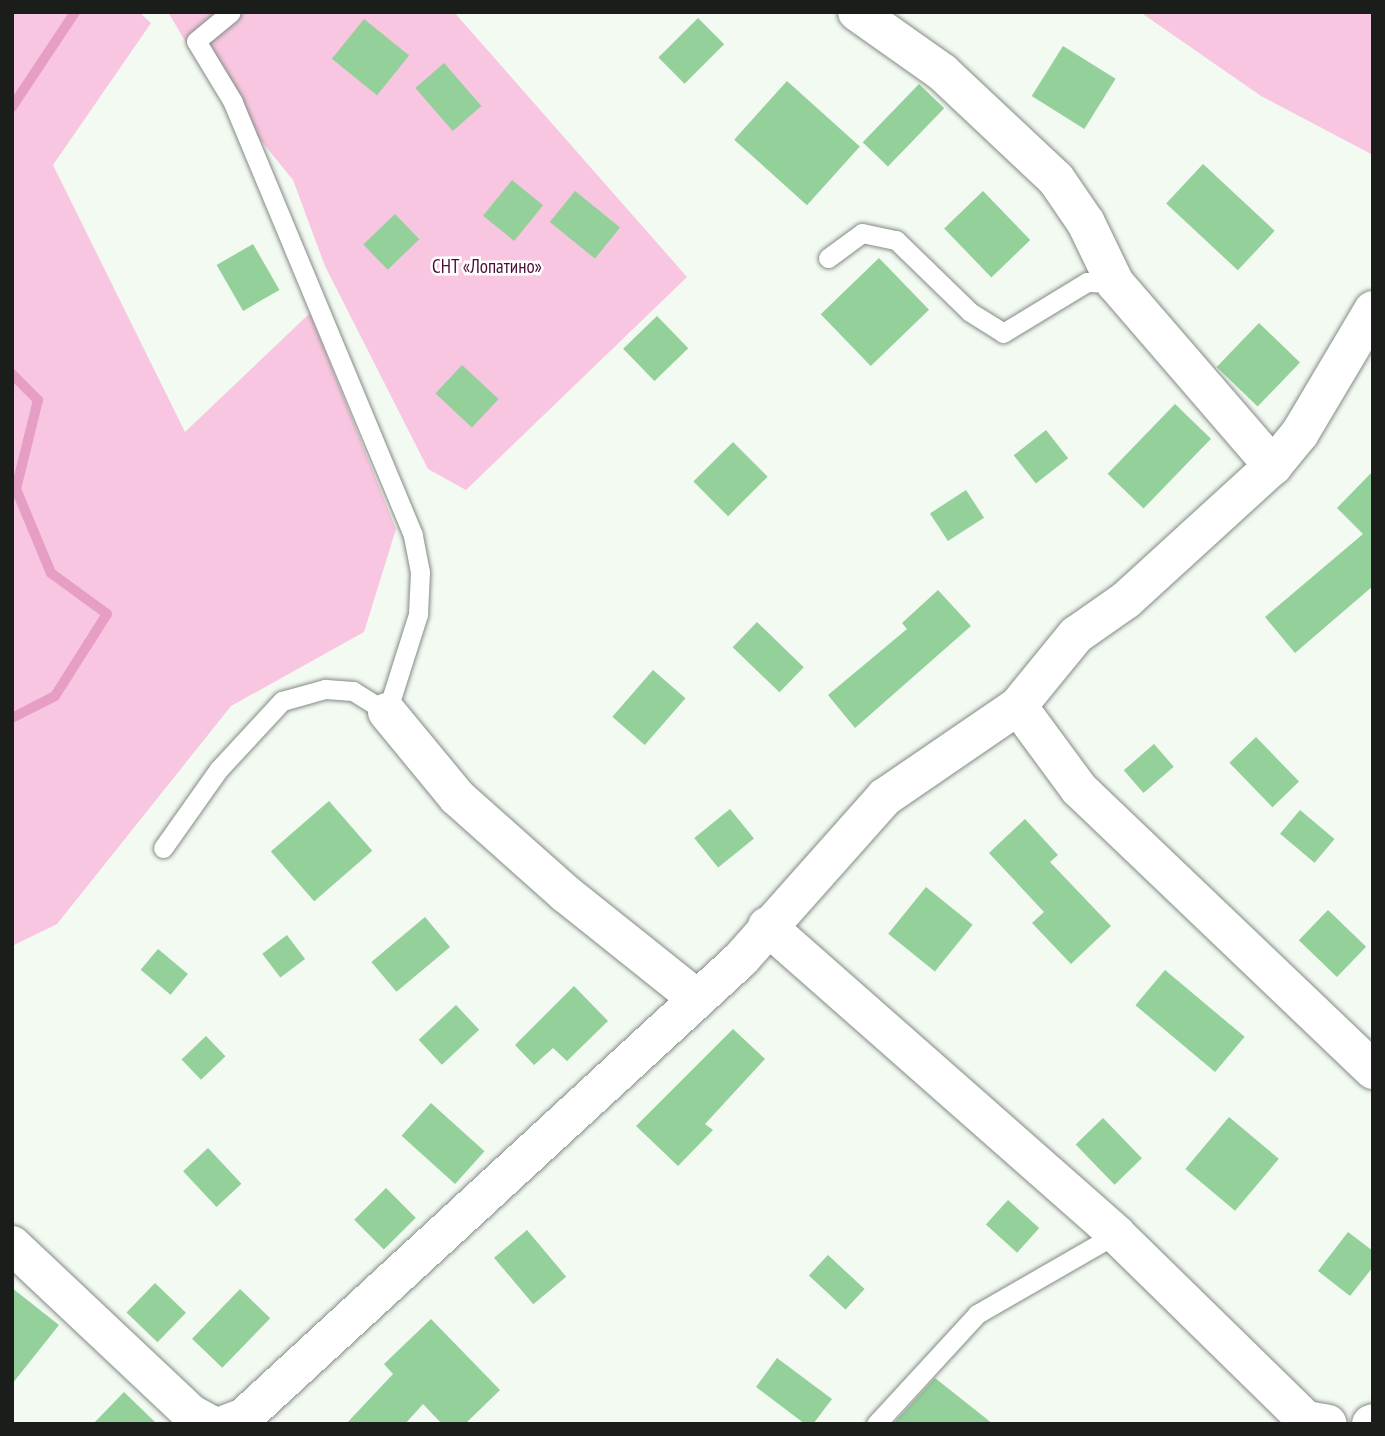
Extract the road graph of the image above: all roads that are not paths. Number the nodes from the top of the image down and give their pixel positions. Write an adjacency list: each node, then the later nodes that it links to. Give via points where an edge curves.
1 (231, 12): 8 (lane, via 196,41 233,102 413,535 420,572 418,614 407,664)
2 (857, 12): 4 (street, via 942,72 1056,179 1086,223)
3 (828, 258): 4 (lane, via 862,233 897,240 970,312 1003,333 1087,282)
4 (1115, 283): 6 (street)
5 (1373, 310): 6 (street, via 1300,433)
6 (1273, 466): 7 (street, via 1126,600 1076,635)
7 (1018, 706): 10 (street, via 885,797); 12 (street, via 1079,789)
8 (387, 712): 9 (lane, via 353,691 325,689 282,701 219,769); 11 (street, via 457,797 566,894)
9 (163, 848)
10 (767, 926): 11 (street, via 741,959); 13 (street)
11 (695, 997): 16 (street, via 244,1417)
12 (1373, 1070)
13 (1116, 1234): 17 (lane, via 977,1314); 18 (street, via 1307,1420)
14 (12, 1245): 15 (street, via 190,1413)
15 (210, 1424)
16 (226, 1424)
17 (876, 1424)
18 (1328, 1424)

